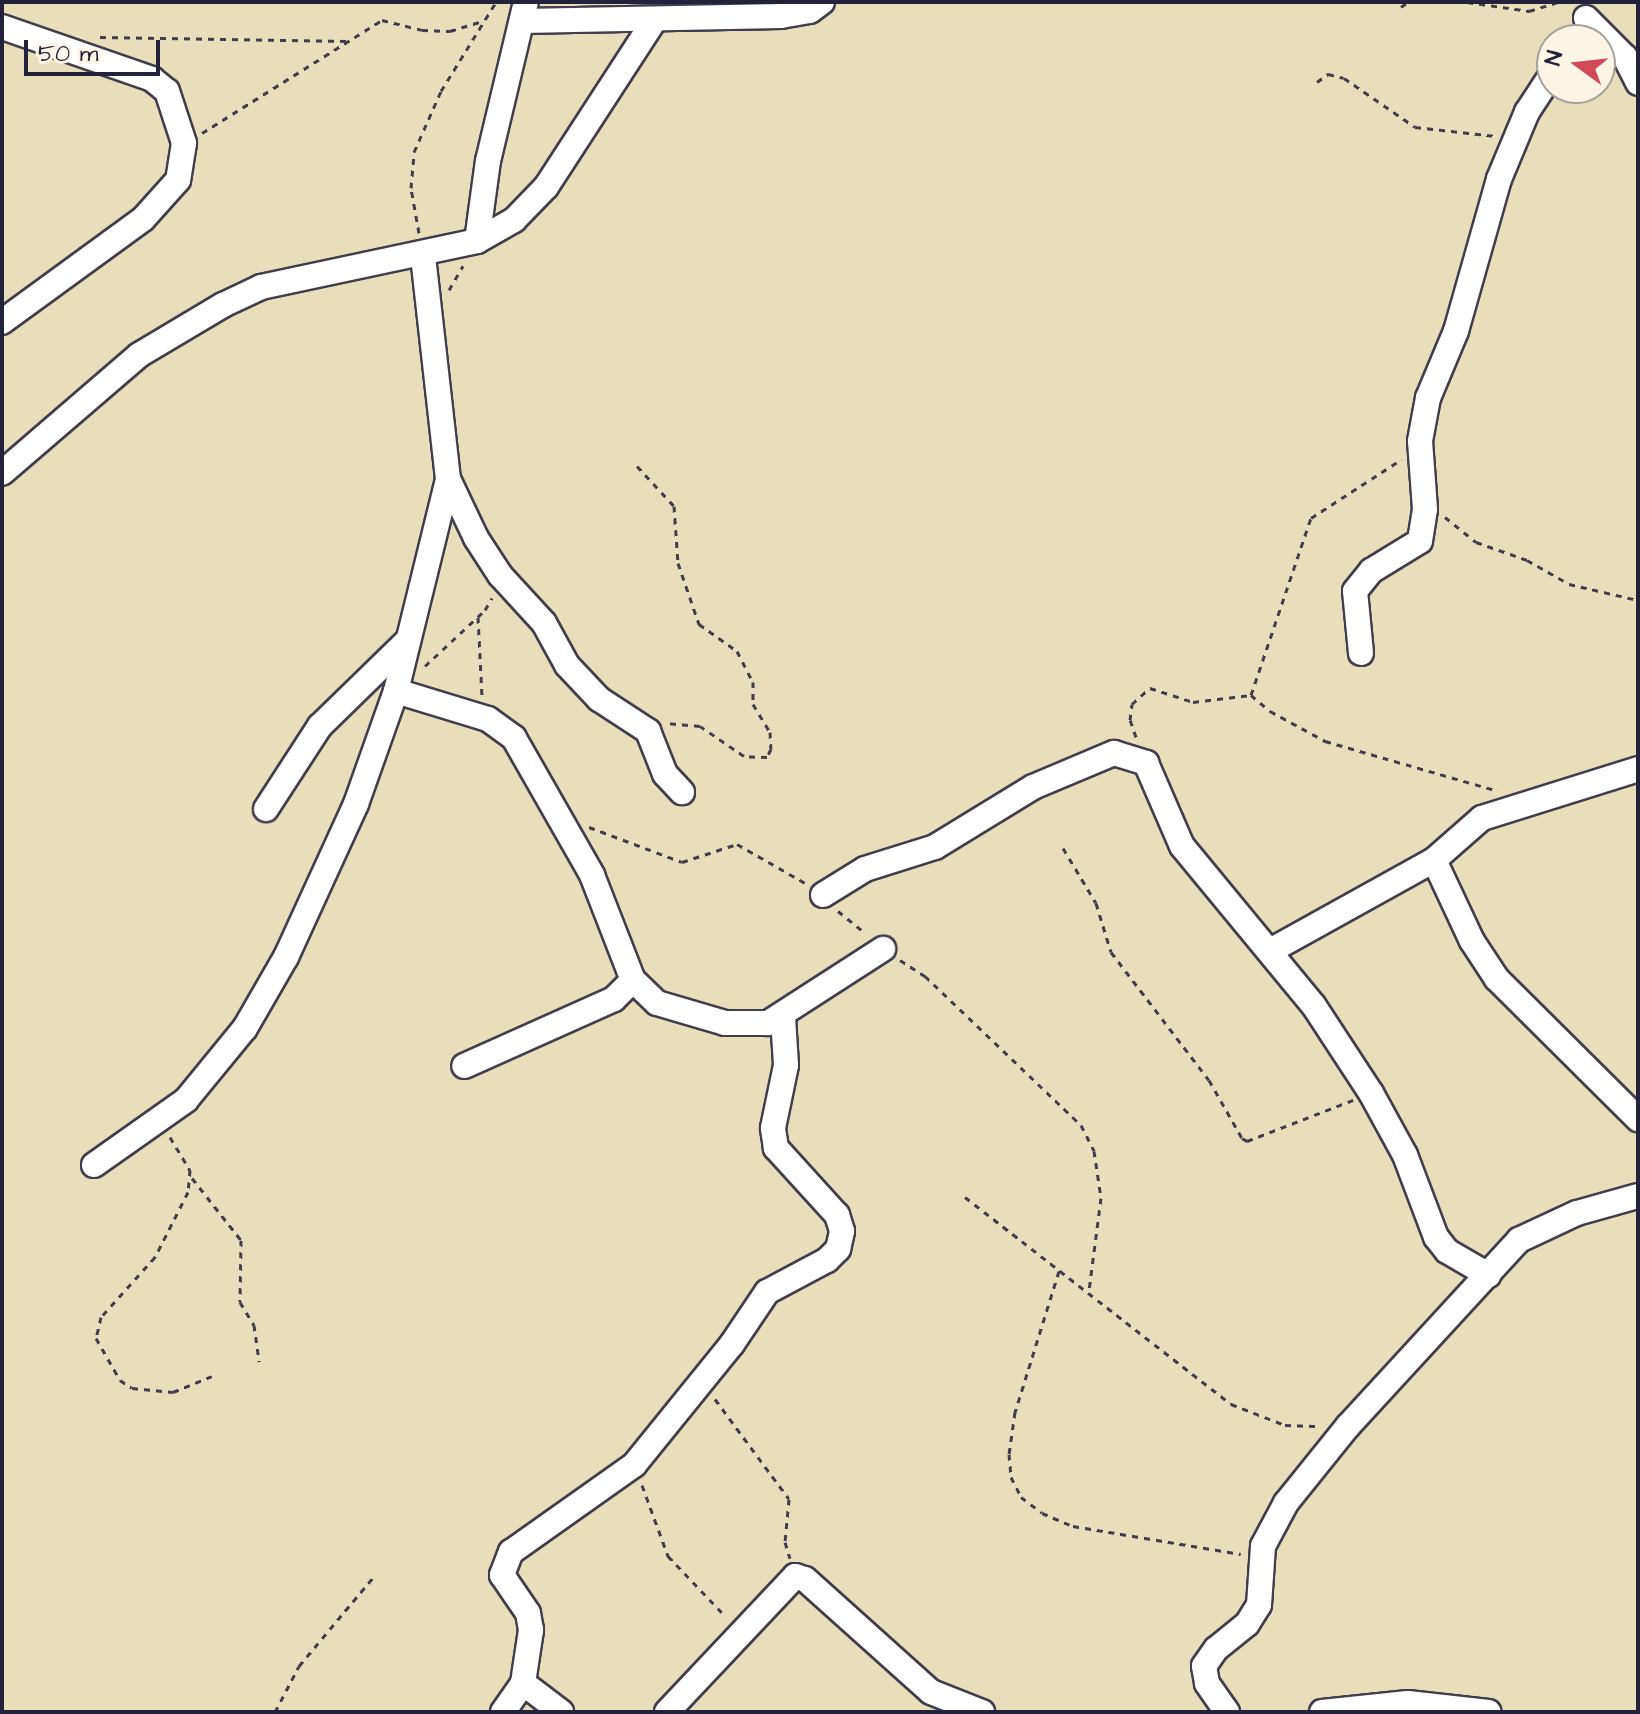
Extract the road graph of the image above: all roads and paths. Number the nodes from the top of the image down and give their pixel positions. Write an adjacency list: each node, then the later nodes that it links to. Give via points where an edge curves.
1 (496, 2): 9 (path)
2 (822, 2): 10 (street, via 810,11 781,16)
3 (1408, 2): 6 (path)
4 (1467, 2): 5 (path, via 1529,11)
5 (1559, 2)
6 (1401, 7)
7 (524, 12): 10 (street); 19 (street, via 488,161)
8 (1584, 20): 15 (street, via 1625,57)
9 (483, 21): 13 (path, via 450,31 382,20); 20 (path, via 441,91 414,152 411,188)
10 (654, 21): 19 (street, via 528,209)
11 (2, 27): 18 (street, via 152,79 167,91)
12 (93, 37): 13 (path)
13 (348, 41): 18 (path)
14 (1317, 82): 17 (path, via 1328,74 1344,78 1415,127)
15 (1638, 83)
16 (1536, 102): 17 (street)
17 (1514, 140): 23 (street, via 1477,247 1456,331 1428,398)
18 (184, 143): 22 (street, via 178,180 143,219)
19 (477, 241): 20 (street); 21 (path)
20 (423, 256): 21 (street); 25 (street, via 261,287 223,305 139,355)
21 (432, 314): 26 (street)
22 (2, 322)
23 (1420, 448): 27 (street); 34 (path, via 1311,518)
24 (637, 466): 36 (path, via 674,506 678,563 699,624 737,651 753,682 753,704 770,732 771,749 767,757 744,756 686,720)
25 (2, 473)
26 (448, 479): 28 (street); 31 (street)
27 (1424, 494): 29 (path, via 1476,542 1584,589); 32 (street, via 1420,541 1371,571 1355,591)
28 (500, 575): 30 (path, via 491,602); 36 (street, via 544,623 583,684)
29 (1638, 600)
30 (478, 617): 33 (path); 35 (path)
31 (409, 639): 33 (street); 41 (street, via 320,726)
32 (1361, 653)
33 (396, 691): 35 (street); 52 (street, via 338,848 286,957 215,1069)
34 (1251, 695): 37 (path, via 1206,703 1150,688 1140,693 1130,720); 40 (path, via 1325,741)
35 (488, 719): 42 (street, via 514,738)
36 (648, 731): 39 (street, via 665,774)
37 (1146, 763): 45 (street, via 1114,753 1033,787 935,847 865,869); 47 (street, via 1182,846)
38 (1638, 769): 40 (street)
39 (682, 792)
40 (1528, 801): 44 (street, via 1464,829)
41 (266, 809)
42 (561, 817): 45 (path, via 682,862 737,844); 48 (street, via 612,919)
43 (1063, 848): 51 (path, via 1096,903 1111,952 1209,1080 1242,1138 1247,1141)
44 (1434, 860): 47 (street); 53 (street, via 1472,941 1497,979)
45 (823, 895): 46 (path)
46 (883, 949): 49 (street); 60 (path, via 925,976 1081,1125 1094,1151 1101,1198)
47 (1270, 951): 51 (street)
48 (633, 980): 49 (street, via 657,1003 725,1023 768,1023); 50 (street, via 614,999)
49 (783, 1017): 63 (street, via 786,1065 773,1128 776,1148 821,1192 842,1231 838,1249 827,1260 767,1292)
50 (464, 1066)
51 (1371, 1093): 59 (street, via 1405,1155 1436,1237 1463,1262)
52 (166, 1117): 54 (street); 55 (path)
53 (1638, 1119)
54 (94, 1165)
55 (192, 1178): 61 (path, via 241,1240 240,1302 254,1325); 62 (path, via 155,1257 101,1317 96,1338 120,1380 132,1388 173,1392)
56 (1638, 1196): 59 (street, via 1519,1240)
57 (965, 1197): 58 (path)
58 (1059, 1271): 60 (path); 66 (path, via 1015,1412 1009,1454 1011,1477 1021,1497 1073,1526 1139,1540 1224,1555)
59 (1488, 1275): 64 (street)
60 (1089, 1291): 64 (path, via 1169,1358 1259,1419)
61 (259, 1362)
62 (212, 1376)
63 (702, 1382): 65 (street); 68 (path, via 760,1453 789,1499 785,1542)
64 (1348, 1426): 66 (street, via 1286,1503)
65 (634, 1465): 69 (path, via 668,1556); 70 (street, via 525,1541 503,1565 502,1575 531,1622)
66 (1263, 1546): 77 (street, via 1259,1605 1204,1666 1207,1683)
67 (375, 1575): 72 (path, via 299,1666)
68 (795, 1576): 69 (street); 71 (street, via 805,1579)
69 (739, 1632): 75 (street)
70 (523, 1683): 73 (street); 74 (street)
71 (953, 1708): 76 (street)
72 (275, 1712)
73 (503, 1712)
74 (561, 1712)
75 (667, 1712)
76 (982, 1712)
77 (1227, 1712)
78 (1322, 1712): 79 (street, via 1408,1703)
79 (1489, 1712)

